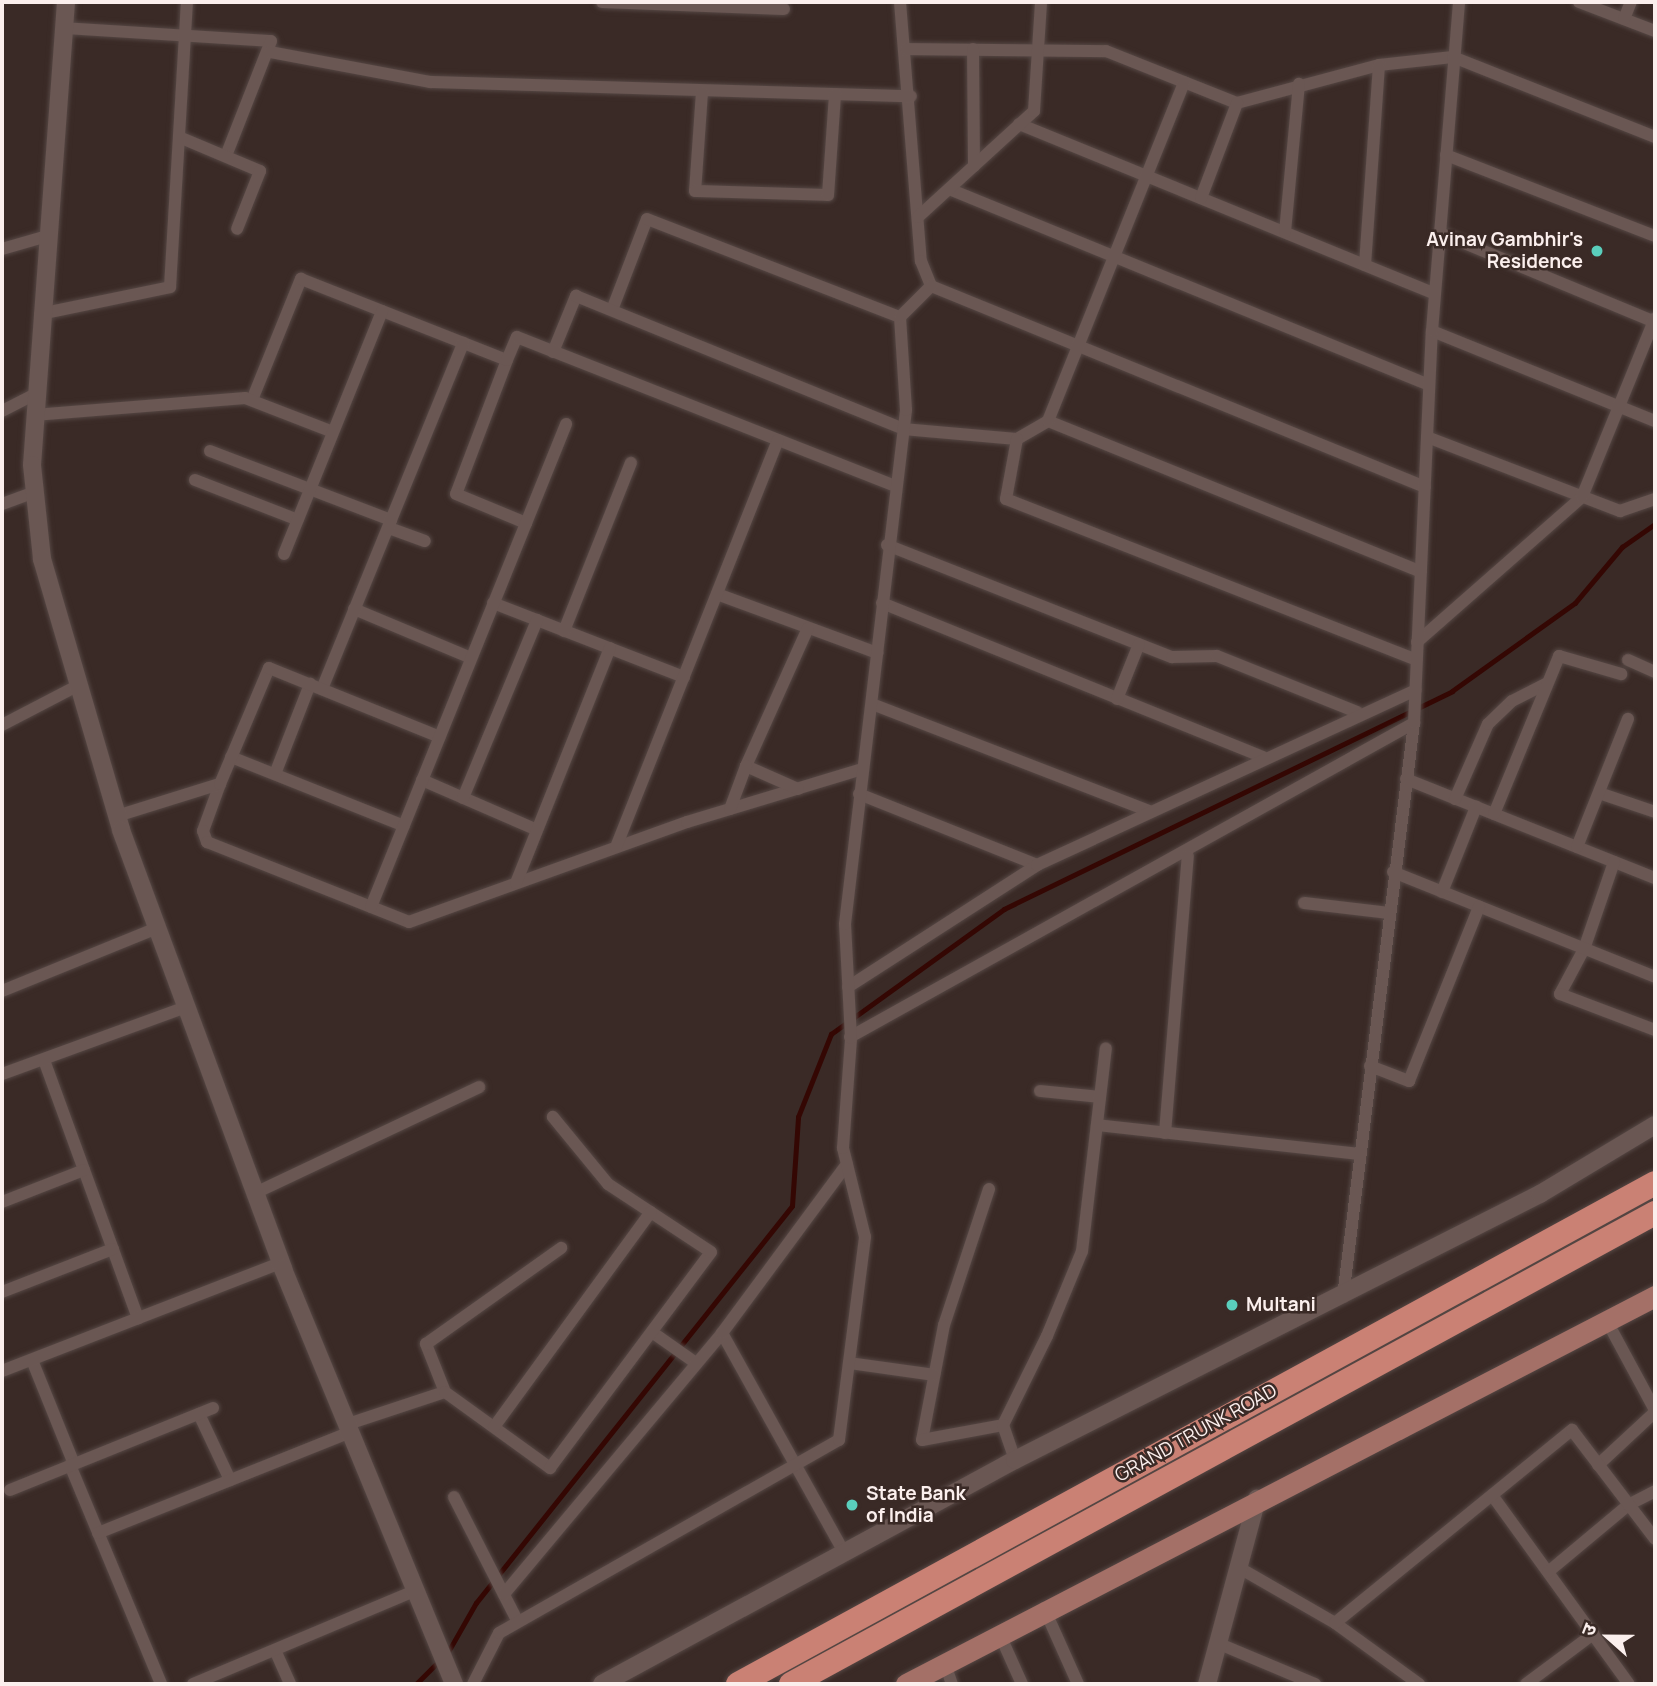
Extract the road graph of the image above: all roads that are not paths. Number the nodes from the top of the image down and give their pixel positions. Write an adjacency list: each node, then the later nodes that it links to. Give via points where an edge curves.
1 (66, 2): 11 (street)
2 (187, 2): 13 (street)
3 (602, 2): 9 (street)
4 (900, 2): 15 (street)
5 (1041, 2): 14 (street)
6 (1459, 2): 18 (street)
7 (1579, 2): 10 (street)
8 (1631, 2): 10 (street)
9 (784, 9)
10 (1624, 19): 12 (street)
11 (64, 28): 13 (street); 39 (street)
12 (1655, 31)
13 (185, 34): 17 (street, via 271,41); 27 (street)
14 (1039, 48): 16 (street); 20 (street, via 1106,51); 26 (street, via 1034,111)
15 (905, 49): 16 (street); 24 (street)
16 (973, 49): 31 (street)
17 (270, 52): 22 (street, via 430,82); 30 (street)
18 (1453, 57): 19 (street); 28 (street); 29 (street)
19 (1379, 65): 21 (street); 43 (street)
20 (1184, 82): 25 (street); 32 (street)
21 (1298, 84): 25 (street); 37 (street)
22 (702, 92): 23 (street); 23 (street, via 695,191 815,195 828,195)
23 (835, 94): 24 (street)
24 (911, 96): 35 (street)
25 (1237, 103): 34 (street)
26 (1020, 124): 31 (street); 32 (street)
27 (179, 137): 30 (street); 48 (street, via 170,287)
28 (1655, 138)
29 (1446, 155): 38 (street); 40 (street)
30 (226, 156): 36 (street, via 260,170)
31 (974, 166): 33 (street)
32 (1146, 176): 34 (street); 42 (street)
33 (949, 189): 35 (street); 42 (street)
34 (1201, 198): 37 (street)
35 (918, 217): 44 (street, via 921,261)
36 (237, 229)
37 (1285, 232): 43 (street)
38 (1440, 233): 45 (street); 50 (street)
39 (47, 236): 41 (street); 48 (street)
40 (1655, 236)
41 (2, 249)
42 (1112, 260): 53 (street); 56 (street)
43 (1365, 265): 45 (street)
44 (931, 286): 49 (street); 53 (street)
45 (1435, 293): 51 (street)
46 (612, 310): 49 (street, via 647,219); 54 (street, via 576,296); 65 (street)
47 (382, 311): 52 (street); 58 (street, via 301,279); 66 (street)
48 (40, 314): 57 (street)
49 (900, 317): 65 (street)
50 (1655, 320): 59 (street)
51 (1432, 331): 56 (street); 59 (street)
52 (463, 343): 55 (street); 82 (street)
53 (1078, 346): 62 (street); 74 (street)
54 (553, 352): 55 (street, via 517,337); 69 (street)
55 (507, 360): 81 (street, via 456,494)
56 (1429, 385): 67 (street)
57 (36, 394): 60 (street); 61 (street)
58 (252, 400): 61 (street, via 192,397); 66 (street)
59 (1619, 407): 63 (street); 77 (street)
60 (2, 411)
61 (34, 415): 76 (street)
62 (1048, 421): 68 (street); 86 (street)
63 (1655, 421)
64 (566, 424): 81 (street)
65 (903, 429): 68 (street); 73 (street)
66 (333, 432): 75 (street)
67 (1427, 438): 74 (street); 77 (street)
68 (1017, 439): 99 (street, via 1006,499)
69 (778, 440): 73 (street); 87 (street)
70 (210, 451): 75 (street)
71 (631, 463): 93 (street)
72 (195, 480): 80 (street)
73 (895, 486): 84 (street)
74 (1424, 487): 86 (street)
75 (311, 488): 80 (street); 82 (street)
76 (34, 492): 79 (street); 105 (street, via 41,559)
77 (1582, 497): 78 (street, via 1620,511); 94 (street)
78 (1655, 499)
79 (2, 504)
80 (298, 520): 85 (street)
81 (526, 523): 88 (street)
82 (390, 524): 83 (street); 90 (street)
83 (425, 541)
84 (887, 545): 89 (street); 95 (street)
85 (284, 554)
86 (1421, 572): 94 (street)
87 (717, 594): 92 (street); 103 (street)
88 (493, 603): 91 (street); 98 (street)
89 (882, 603): 97 (street); 108 (street)
90 (354, 609): 98 (street); 106 (street)
91 (537, 620): 93 (street); 126 (street)
92 (808, 628): 97 (street); 117 (street)
93 (564, 631): 96 (street)
94 (1418, 642): 99 (street)
95 (1139, 644): 108 (street); 110 (street, via 1172,657 1217,656)
96 (610, 648): 103 (street); 135 (street)
97 (877, 653): 109 (street)
98 (471, 658): 114 (street)
99 (1417, 660): 107 (street)
100 (1628, 660): 101 (street)
101 (1655, 672)
102 (1621, 674): 104 (street, via 1559,656)
103 (684, 677): 137 (street)
104 (1547, 683): 127 (street, via 1513,701 1488,724); 132 (street)
105 (78, 687): 113 (street); 133 (street)
106 (316, 687): 114 (street); 115 (street, via 268,668); 119 (street)
107 (1415, 694): 110 (street); 112 (street)
108 (1117, 699): 116 (street)
109 (872, 704): 118 (street); 130 (street)
110 (1357, 712): 116 (street)
111 (1628, 719): 124 (street)
112 (1414, 720): 120 (street); 156 (street)
113 (2, 725)
114 (440, 737): 121 (street)
115 (232, 757): 119 (street); 122 (street)
116 (1263, 757): 130 (street)
117 (746, 766): 123 (street); 129 (street)
118 (863, 769): 123 (street); 125 (street)
119 (275, 774): 134 (street)
120 (1406, 779): 127 (street); 141 (street)
121 (422, 780): 126 (street); 134 (street)
122 (220, 784): 133 (street); 146 (street, via 203,831 207,842)
123 (798, 789): 129 (street)
124 (1599, 793): 131 (street); 136 (street)
125 (859, 794): 140 (street); 152 (street, via 845,924)
126 (463, 798): 135 (street)
127 (1455, 799): 128 (street)
128 (1476, 807): 132 (street); 144 (street)
129 (730, 809): 137 (street)
130 (1150, 811): 140 (street)
131 (1655, 812)
132 (1494, 814): 136 (street)
133 (117, 816): 149 (street)
134 (404, 826): 146 (street)
135 (537, 830): 143 (street)
136 (1577, 847): 139 (street)
137 (616, 848): 143 (street)
138 (1188, 856): 167 (street)
139 (1614, 862): 142 (street); 150 (street)
140 (1037, 865): 152 (street)
141 (1393, 872): 144 (street); 148 (street)
142 (1655, 878)
143 (516, 883): 146 (street, via 408,922)
144 (1442, 892): 147 (street)
145 (1304, 903): 148 (street)
146 (371, 907)
147 (1479, 907): 150 (street); 159 (street, via 1409,1081)
148 (1389, 913): 159 (street)
149 (157, 928): 153 (street); 154 (street)
150 (1584, 948): 151 (street); 155 (street, via 1560,994)
151 (1655, 977)
152 (848, 987): 156 (street)
153 (2, 991)
154 (186, 1007): 158 (street); 173 (street)
155 (1655, 1030)
156 (850, 1033): 169 (street)
157 (1106, 1048): 163 (street)
158 (44, 1060): 160 (street); 170 (street)
159 (1370, 1066): 168 (street)
160 (2, 1074)
161 (479, 1087): 173 (street)
162 (1040, 1091): 163 (street)
163 (1100, 1097): 165 (street)
164 (553, 1117): 175 (street, via 608,1184)
165 (1097, 1125): 167 (street); 196 (street, via 1082,1251)
166 (1655, 1125): 182 (street, via 1540,1195)
167 (1165, 1133): 168 (street)
168 (1360, 1154): 182 (street)
169 (847, 1164): 186 (street); 189 (street, via 865,1237)
170 (84, 1170): 174 (street); 178 (street)
171 (1655, 1183): 231 (highway, GRAND TRUNK ROAD)
172 (989, 1189): 191 (street, via 944,1325)
173 (255, 1193): 179 (street)
174 (2, 1202)
175 (651, 1212): 185 (street, via 711,1252); 197 (street)
176 (1655, 1213): 232 (highway, GRAND TRUNK ROAD)
177 (561, 1248): 192 (street, via 426,1345)
178 (113, 1250): 180 (street); 183 (street)
179 (281, 1263): 183 (street); 198 (street)
180 (2, 1292)
181 (1655, 1296): 184 (main road)
182 (1343, 1297): 199 (street)
183 (138, 1318): 187 (street)
184 (1609, 1325): 194 (street); 208 (main road)
185 (652, 1332): 188 (street); 197 (street, via 550,1468)
186 (722, 1333): 188 (street); 201 (street)
187 (32, 1360): 190 (street); 200 (street)
188 (692, 1360): 215 (street)
189 (849, 1363): 191 (street); 201 (street, via 839,1440)
190 (2, 1371)
191 (934, 1375): 196 (street, via 922,1440)
192 (445, 1392): 197 (street); 198 (street)
193 (213, 1408): 195 (street)
194 (1655, 1411): 202 (street)
195 (199, 1414): 200 (street); 203 (street)
196 (1003, 1424): 199 (street)
197 (494, 1427)
198 (347, 1429): 203 (street); 216 (street)
199 (1016, 1460): 212 (street)
200 (72, 1465): 204 (street); 210 (street)
201 (795, 1465): 212 (street); 218 (street)
202 (1598, 1465): 206 (street, via 1572,1430); 209 (street)
203 (230, 1480): 210 (street)
204 (10, 1490)
205 (1655, 1491): 209 (street)
206 (1492, 1495): 214 (street); 219 (street)
207 (454, 1497): 215 (street)
208 (1257, 1499): 213 (street); 217 (main road)
209 (1628, 1505): 211 (street); 214 (street)
210 (98, 1533): 226 (street)
211 (1655, 1539)
212 (844, 1552): 230 (street)
213 (1243, 1570): 219 (street); 222 (street)
214 (1548, 1572): 220 (street)
215 (502, 1590): 218 (street)
216 (412, 1592): 223 (street); 225 (street)
217 (1044, 1608): 221 (main road); 235 (street)
218 (518, 1622): 229 (street, via 499,1633)
219 (1335, 1623): 238 (street)
220 (1592, 1634): 239 (street); 240 (street)
221 (1000, 1635): 224 (main road); 234 (street)
222 (1222, 1645): 236 (street); 237 (street)
223 (275, 1650): 227 (street); 228 (street)
224 (949, 1674): 233 (main road)
225 (453, 1681)
226 (161, 1684)
227 (193, 1684)
228 (290, 1684)
229 (473, 1684)
230 (602, 1684)
231 (738, 1684)
232 (790, 1684)
233 (906, 1684)
234 (1022, 1684)
235 (1079, 1684)
236 (1207, 1684)
237 (1314, 1684)
238 (1419, 1684)
239 (1526, 1684)
240 (1629, 1684)

